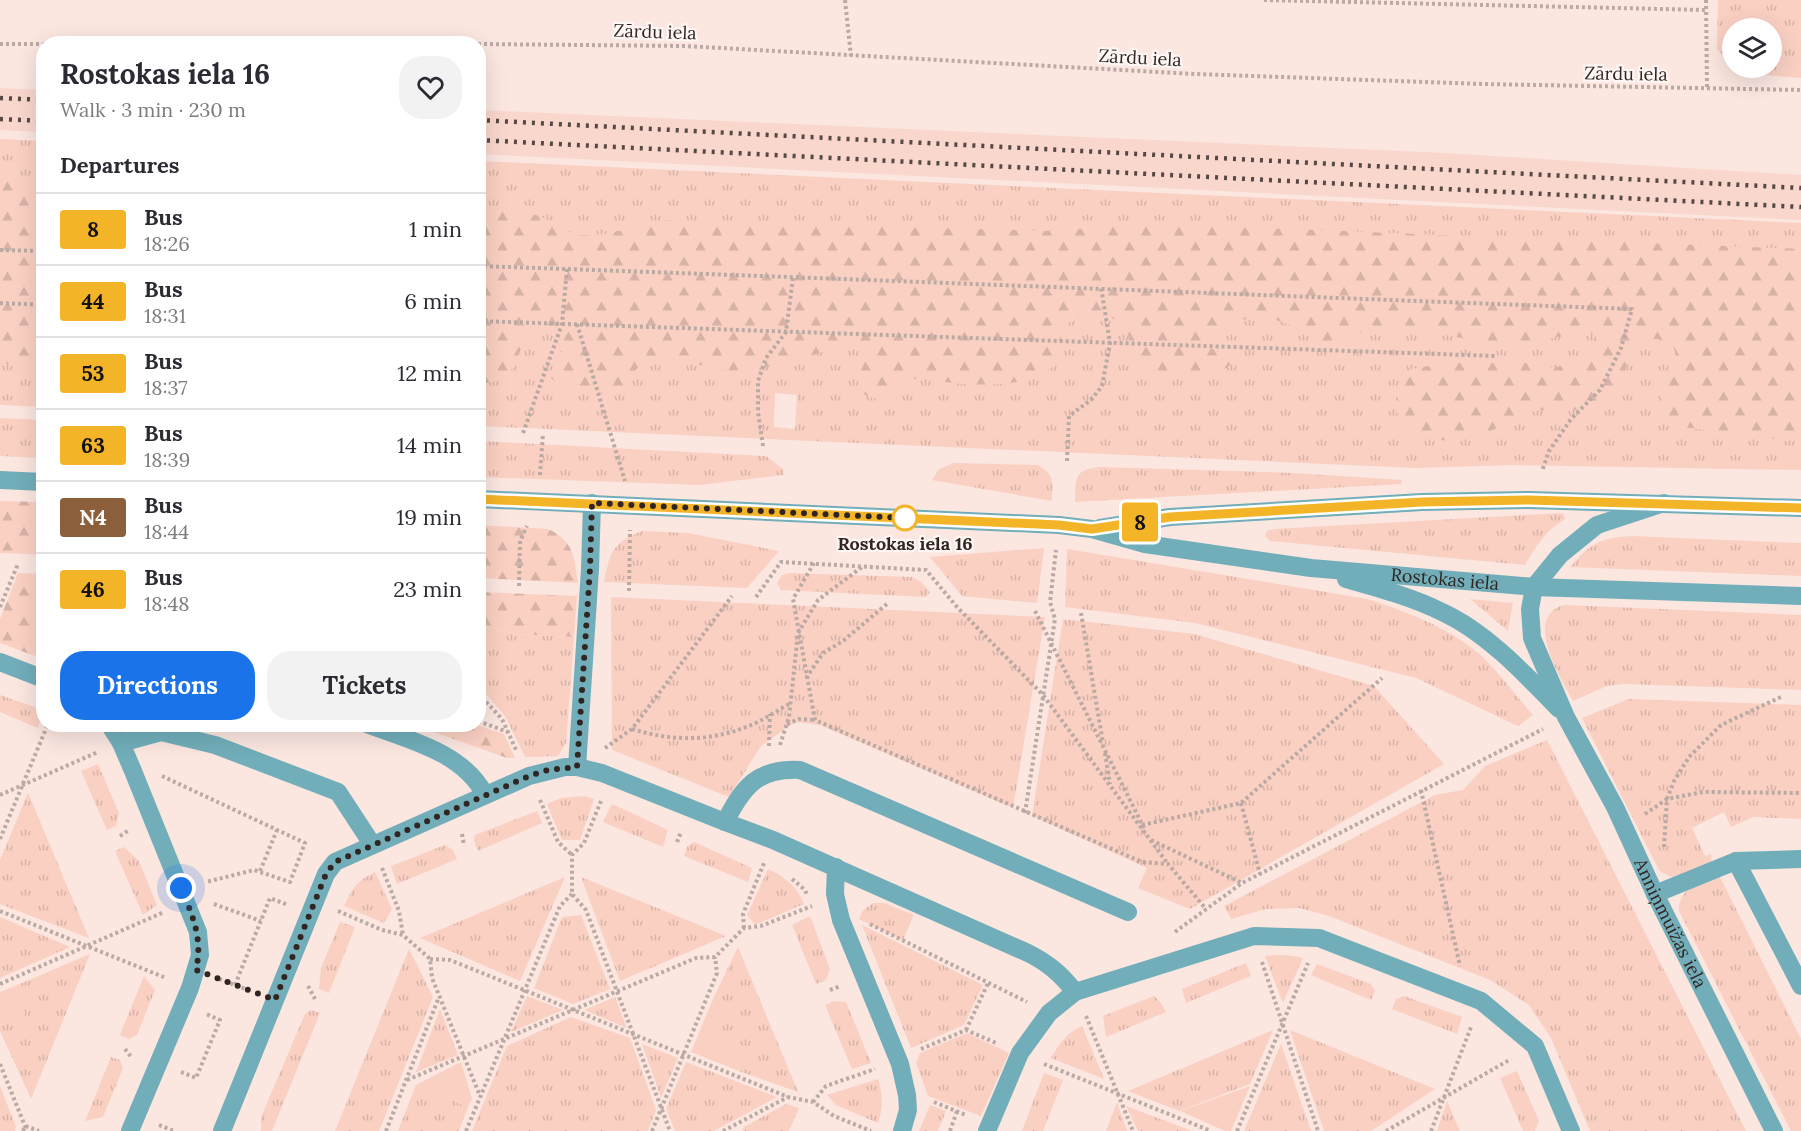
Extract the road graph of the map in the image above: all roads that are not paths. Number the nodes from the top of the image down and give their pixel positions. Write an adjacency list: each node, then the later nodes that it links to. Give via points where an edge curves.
1 (0, 480): 2 (street)
2 (36, 482)
3 (486, 499): 4 (street, Rostokas iela)
4 (592, 503): 7 (street, Rostokas iela); 19 (street)
5 (1665, 503): 6 (street, Rostokas iela); 7 (street, Rostokas iela, via 1422,502 1170,517); 9 (street, via 1597,525 1560,555)
6 (1801, 508)
7 (1092, 529): 8 (street, Rostokas iela, via 1145,544)
8 (1311, 568): 9 (street, Rostokas iela); 13 (street, Anniņmuižas iela, via 1444,612 1478,634)
9 (1534, 587): 10 (street, Rostokas iela); 13 (street, Anniņmuižas iela, via 1530,609 1532,638)
10 (1801, 596)
11 (0, 662): 12 (street)
12 (36, 676)
13 (1566, 717): 26 (street, Anniņmuižas iela, via 1615,807)
14 (114, 732): 18 (street)
15 (161, 732): 18 (street)
16 (184, 732): 22 (street, via 338,792)
17 (388, 732): 20 (street, via 448,757 479,783)
18 (121, 743): 31 (street, via 184,895 200,945 190,988)
19 (577, 767): 20 (street, via 548,770); 21 (street)
20 (485, 795): 22 (street)
21 (725, 822): 25 (street); 27 (street, via 737,799 754,780 767,773 800,770)
22 (372, 844): 32 (street, via 335,862 326,874)
23 (1801, 859): 24 (street)
24 (1736, 861): 26 (street); 28 (street)
25 (836, 867): 29 (street, via 1028,953 1062,975); 33 (street, via 838,909 898,1059 908,1110)
26 (1655, 894): 35 (street, Anniņmuižas iela)
27 (1128, 912)
28 (1801, 986)
29 (1075, 992): 30 (street, via 1049,1013 1020,1053); 34 (street, via 1254,936 1319,938 1474,999 1535,1046)
30 (989, 1128)
31 (130, 1131)
32 (222, 1131)
33 (902, 1131)
34 (1571, 1131)
35 (1774, 1131)

